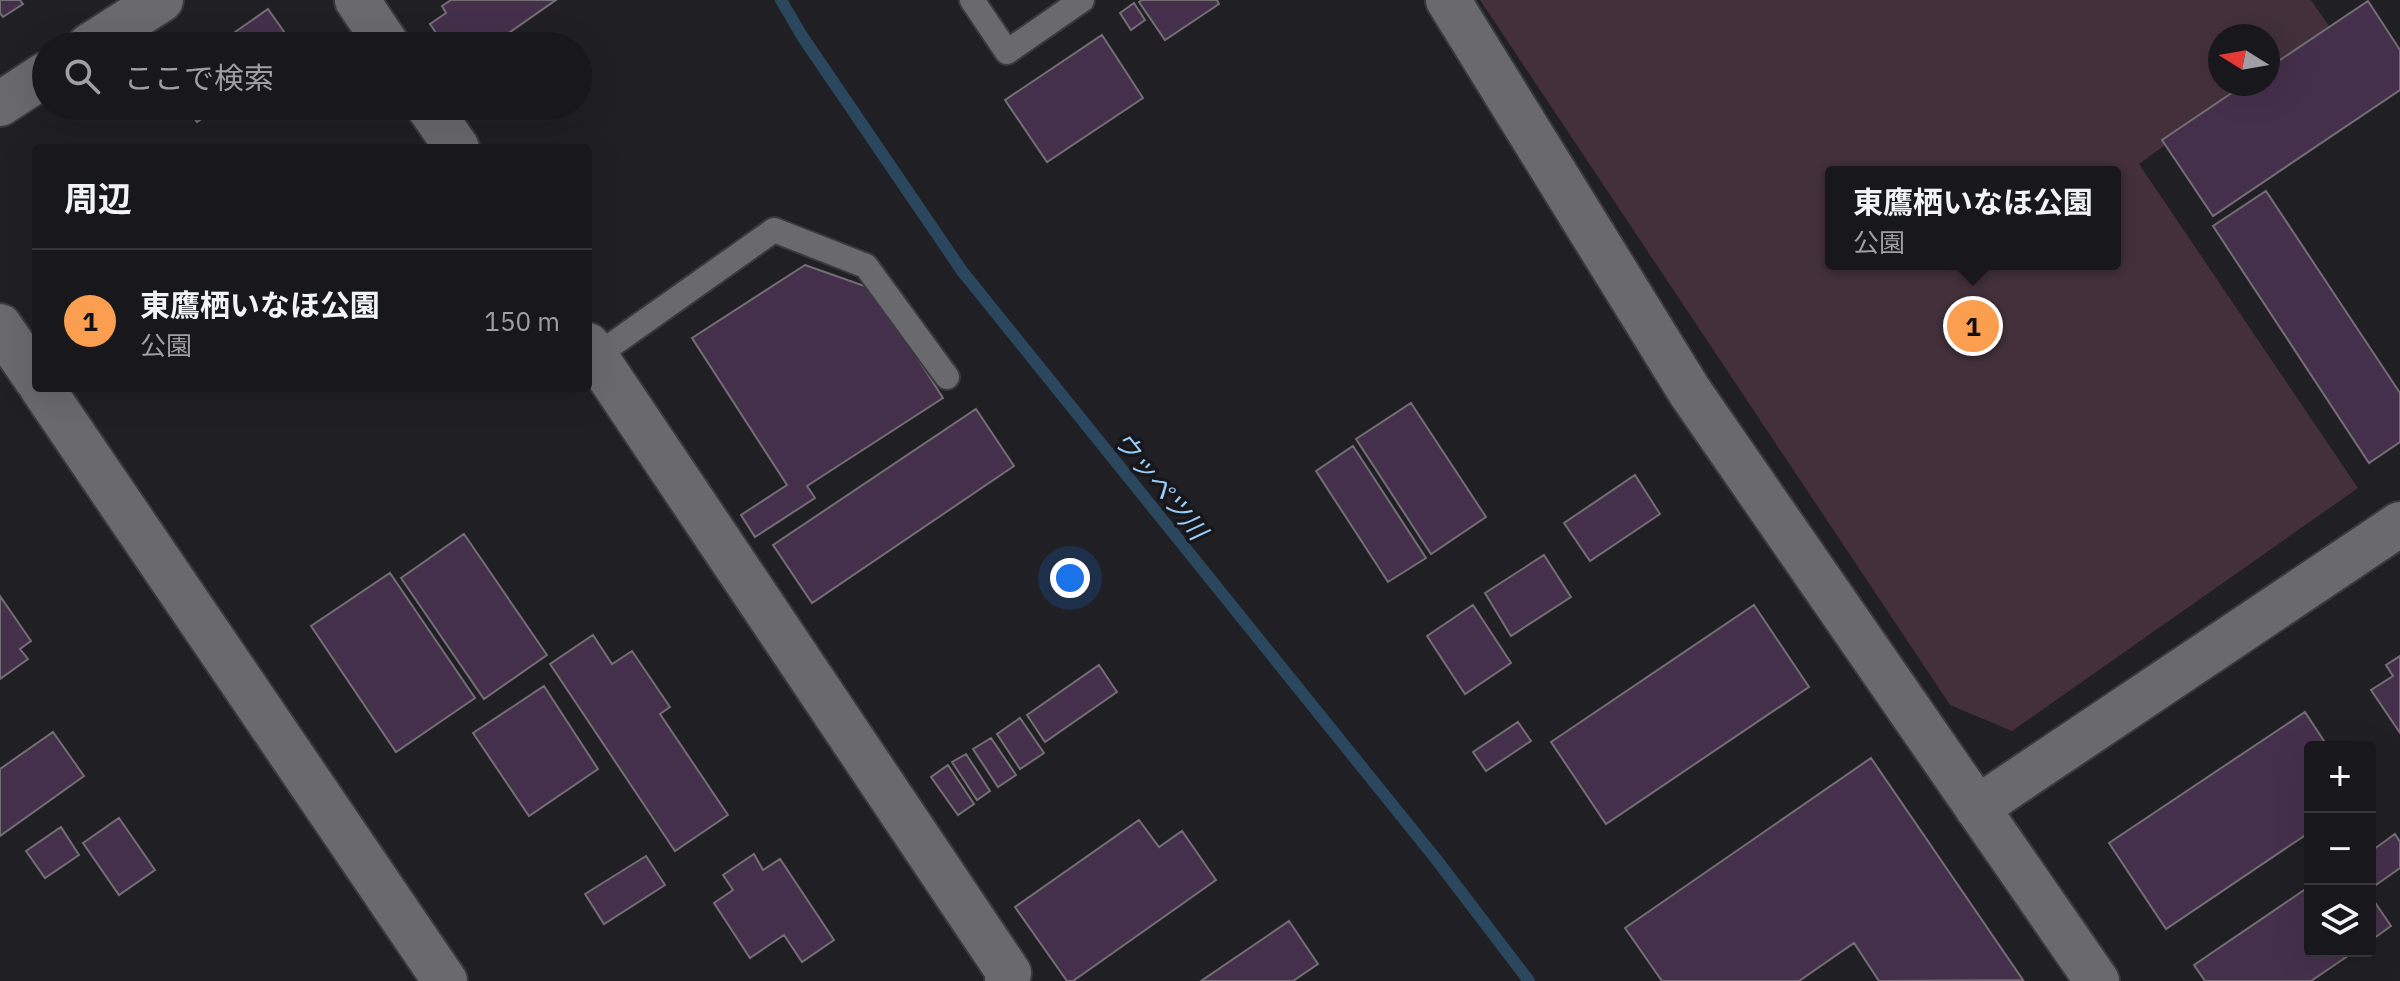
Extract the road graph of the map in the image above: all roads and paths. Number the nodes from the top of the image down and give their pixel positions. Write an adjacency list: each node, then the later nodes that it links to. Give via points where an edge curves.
1 (161, 0): 6 (street)
2 (357, 0): 7 (street)
3 (972, 0): 4 (lane, via 1007,52)
4 (1082, 0)
5 (1448, 0): 18 (street, via 1690,392)
6 (111, 32)
7 (379, 32)
8 (32, 83): 9 (street)
9 (0, 104)
10 (438, 120): 11 (street)
11 (454, 144)
12 (0, 326): 14 (street)
13 (592, 350): 15 (lane, via 774,230 866,266); 20 (street, via 1009,973)
14 (32, 373)
15 (947, 377)
16 (45, 392): 19 (street)
17 (2400, 524): 18 (street)
18 (1977, 808): 21 (street)
19 (445, 981)
20 (1007, 981)
21 (2097, 981)

